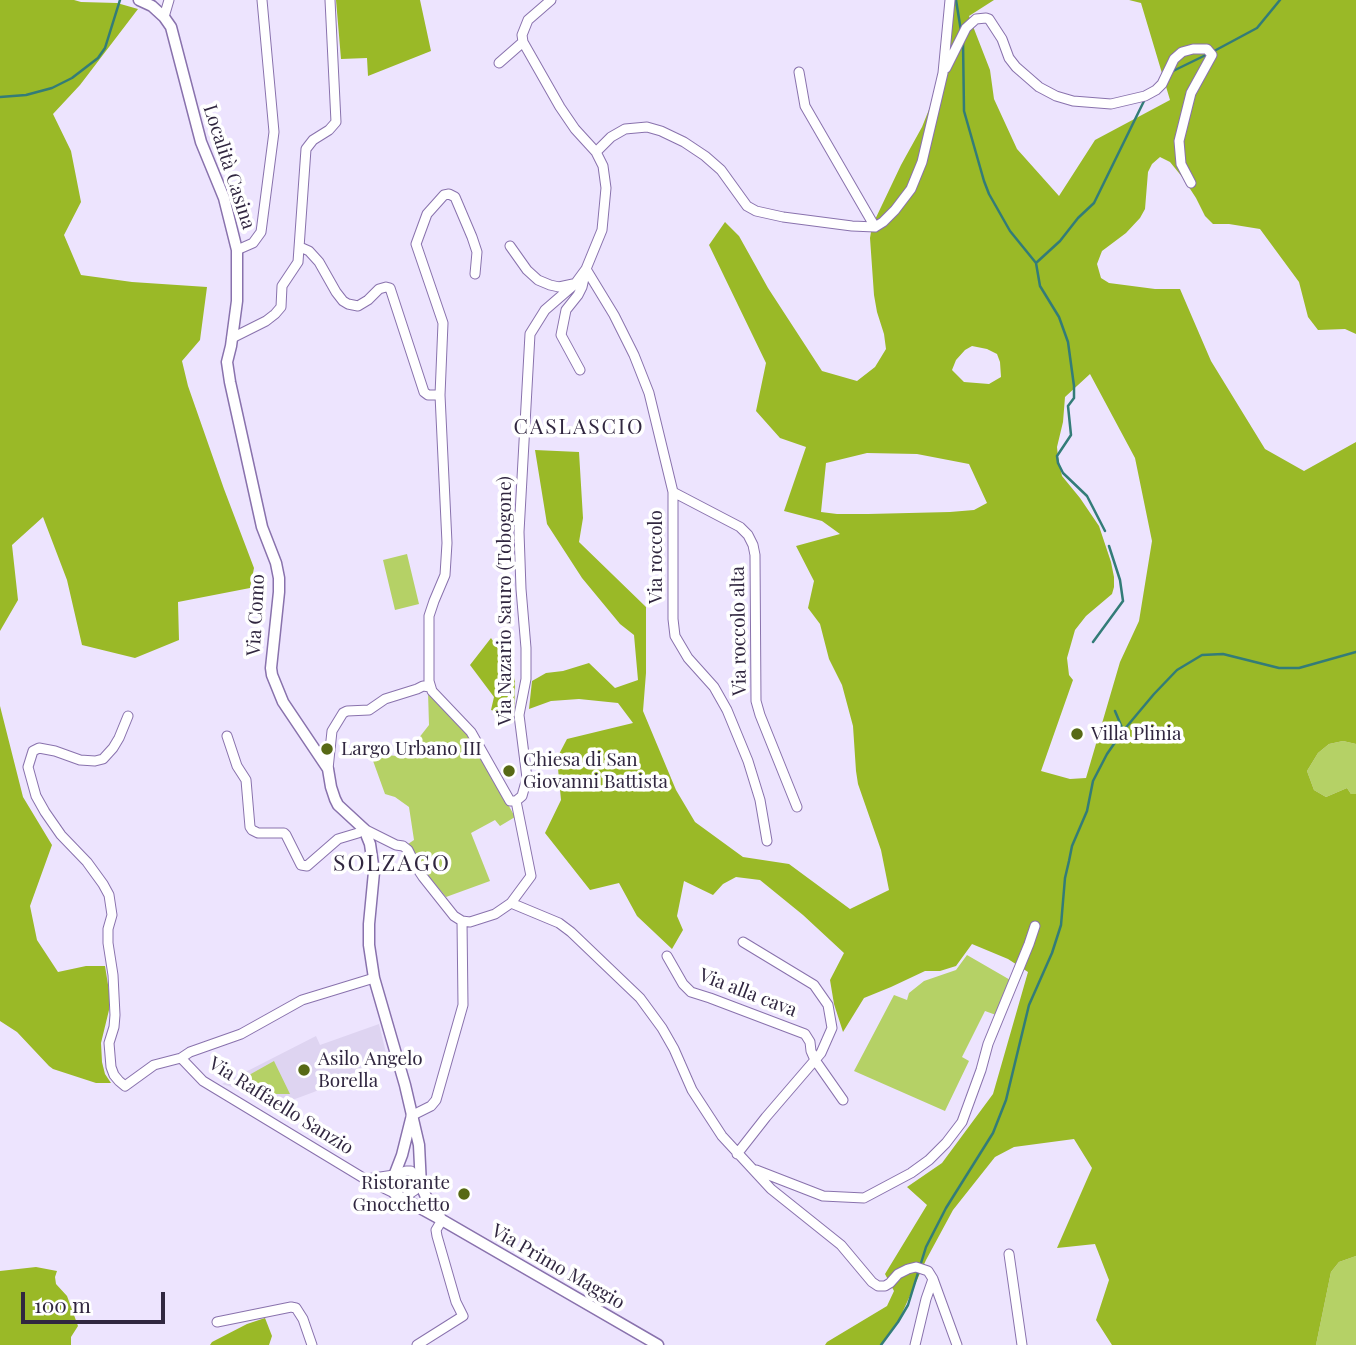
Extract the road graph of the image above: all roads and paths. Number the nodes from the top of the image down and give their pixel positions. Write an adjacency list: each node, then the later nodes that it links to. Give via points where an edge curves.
1 (139, 0): 7 (street)
2 (169, 0): 7 (street)
3 (262, 0): 17 (street, via 274,132 261,232 253,243)
4 (330, 0): 16 (street, via 336,122 306,149)
5 (551, 0): 8 (street, via 528,20)
6 (950, 0): 11 (street)
7 (164, 17): 17 (street, Località Casina)
8 (523, 42): 9 (street); 12 (street, via 560,107)
9 (499, 63)
10 (799, 72): 14 (street, via 805,106)
11 (943, 73): 13 (street, via 966,28 981,18 989,19 1016,67 1039,87 1073,101 1111,104 1145,96 1162,83 1182,51 1207,49 1212,55 1191,93 1179,141 1181,164); 14 (street, via 911,189)
12 (596, 152): 14 (street, via 625,129 647,127 705,156 756,211); 18 (street, Via Nazario Sauro (Tobogone), via 603,166 605,212)
13 (1191, 183)
14 (875, 226)
15 (510, 246): 20 (street, via 538,280 559,287)
16 (300, 247): 21 (street, via 298,262 282,286 281,307 266,321); 23 (street, via 319,262 343,301 353,306 390,288 424,392)
17 (237, 250): 21 (street, Località Casina)
18 (586, 268): 20 (street, Via Nazario Sauro (Tobogone)); 22 (street, via 582,287 566,310 561,335); 24 (street, Via roccolo, via 614,315 649,393)
19 (475, 274): 23 (street, via 477,252 472,237 455,197 444,195 427,214 416,244 443,323)
20 (575, 284): 29 (street, Via Nazario Sauro (Tobogone), via 545,310 530,334 519,532 526,679 519,715 527,778)
21 (232, 338): 28 (street, Via Como, via 227,362 230,382 262,527 279,578 272,675 283,702)
22 (580, 370)
23 (440, 395): 25 (street, via 445,576 429,616)
24 (673, 492): 30 (street, Via roccolo alta, via 740,527 753,544 757,701); 32 (street, Via roccolo, via 675,636 727,710 760,800)
25 (430, 687): 28 (street, via 385,699 369,710 343,713 332,731); 29 (street, via 471,732 507,797)
26 (128, 716): 39 (street, via 119,738 103,758 80,760 39,748 33,751 28,767 45,813 109,895 108,943 115,1005 109,1043 114,1075 125,1086 154,1065)
27 (228, 736): 31 (street, via 246,780 250,827 258,833 284,833 301,865 307,866 338,839)
28 (328, 769): 31 (street, Via Como, via 338,805)
29 (516, 802): 33 (street, via 531,876)
30 (797, 807)
31 (364, 830): 34 (street, via 408,850 422,877); 38 (street, via 374,872 369,924)
32 (767, 841)
33 (511, 903): 34 (street, via 495,914); 43 (street, via 559,923 640,998 674,1049 692,1090)
34 (462, 922): 42 (street, via 463,1005 436,1100)
35 (1035, 926): 44 (street, via 962,1122 929,1160 864,1198 823,1196)
36 (743, 942): 40 (street, via 814,985 828,1005 832,1028)
37 (667, 956): 40 (street, Via alla cava, via 687,990 802,1032)
38 (373, 978): 39 (street, via 302,1000 241,1034); 42 (street)
39 (181, 1058): 46 (street, Via Raffaello Sanzio, via 203,1081)
40 (815, 1060): 41 (street, Via alla cava); 43 (street)
41 (843, 1100)
42 (411, 1116): 45 (street); 47 (street, via 419,1145)
43 (737, 1154): 44 (street)
44 (755, 1170): 51 (street, via 771,1189 841,1245 878,1286 916,1267)
45 (394, 1175): 46 (street, Via Raffaello Sanzio); 47 (street, Via Raffaello Sanzio, via 408,1171); 48 (street)
46 (365, 1179): 48 (street, Via Raffaello Sanzio)
47 (420, 1181): 48 (street, via 415,1190); 49 (street, Via Primo Maggio)
48 (398, 1196): 49 (street, Via Primo Maggio)
49 (442, 1220): 54 (street, via 437,1236 463,1316); 55 (street, Via Primo Maggio)
50 (1009, 1254): 58 (street)
51 (931, 1275): 56 (street); 57 (street)
52 (217, 1322): 53 (street, via 296,1308)
53 (312, 1345)
54 (417, 1345)
55 (657, 1345)
56 (915, 1345)
57 (957, 1345)
58 (1022, 1345)

